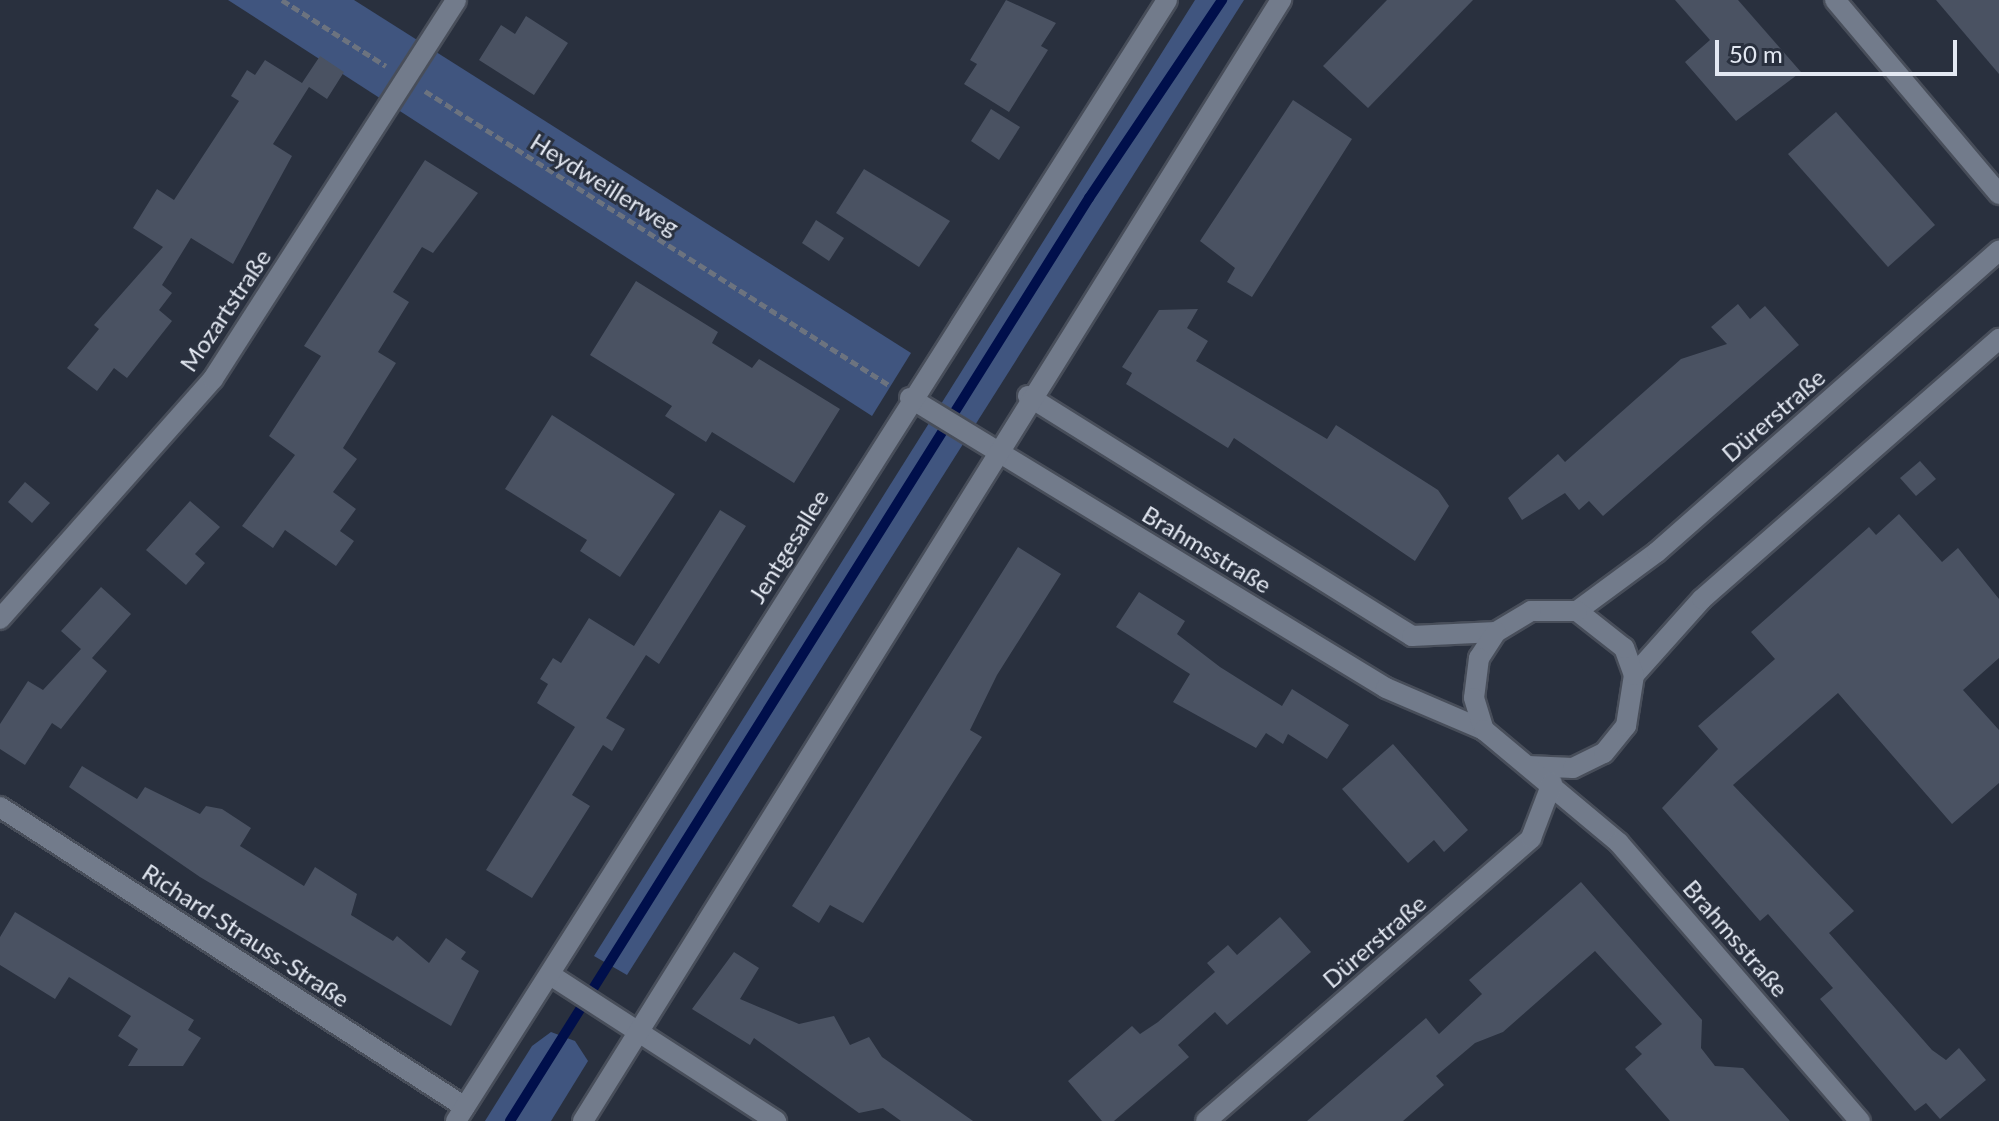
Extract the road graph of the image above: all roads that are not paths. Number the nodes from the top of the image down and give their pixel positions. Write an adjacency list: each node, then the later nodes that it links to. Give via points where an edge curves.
1 (456, 0): 12 (street, Mozartstraße, via 213,379)
2 (1167, 0): 9 (street, Jentgesallee)
3 (1281, 0): 8 (street)
4 (1835, 0): 5 (street)
5 (1999, 194)
6 (1999, 250): 11 (street, Dürerstraße, via 1657,552)
7 (1999, 339): 14 (street, via 1702,599)
8 (1028, 396): 10 (street); 13 (street, Brahmsstraße, via 1412,636)
9 (910, 398): 10 (street, Brahmsstraße); 19 (street, Jentgesallee)
10 (995, 452): 15 (street, Brahmsstraße, via 1386,688); 20 (street)
11 (1577, 611): 13 (street, via 1531,611); 14 (street, via 1609,630)
12 (0, 619)
13 (1496, 632): 15 (street, via 1479,658 1474,698)
14 (1634, 675): 16 (street, via 1626,726 1604,753 1573,768)
15 (1484, 730): 16 (street)
16 (1528, 766): 17 (street, Brahmsstraße)
17 (1552, 783): 24 (street, Dürerstraße, via 1531,838); 25 (street, Brahmsstraße, via 1619,843)
18 (0, 807): 21 (street, Richard-Strauss-Straße)
19 (552, 976): 20 (street); 21 (street, Jentgesallee)
20 (640, 1031): 22 (street); 23 (street)
21 (460, 1114)
22 (583, 1121)
23 (776, 1121)
24 (1206, 1121)
25 (1860, 1121)

